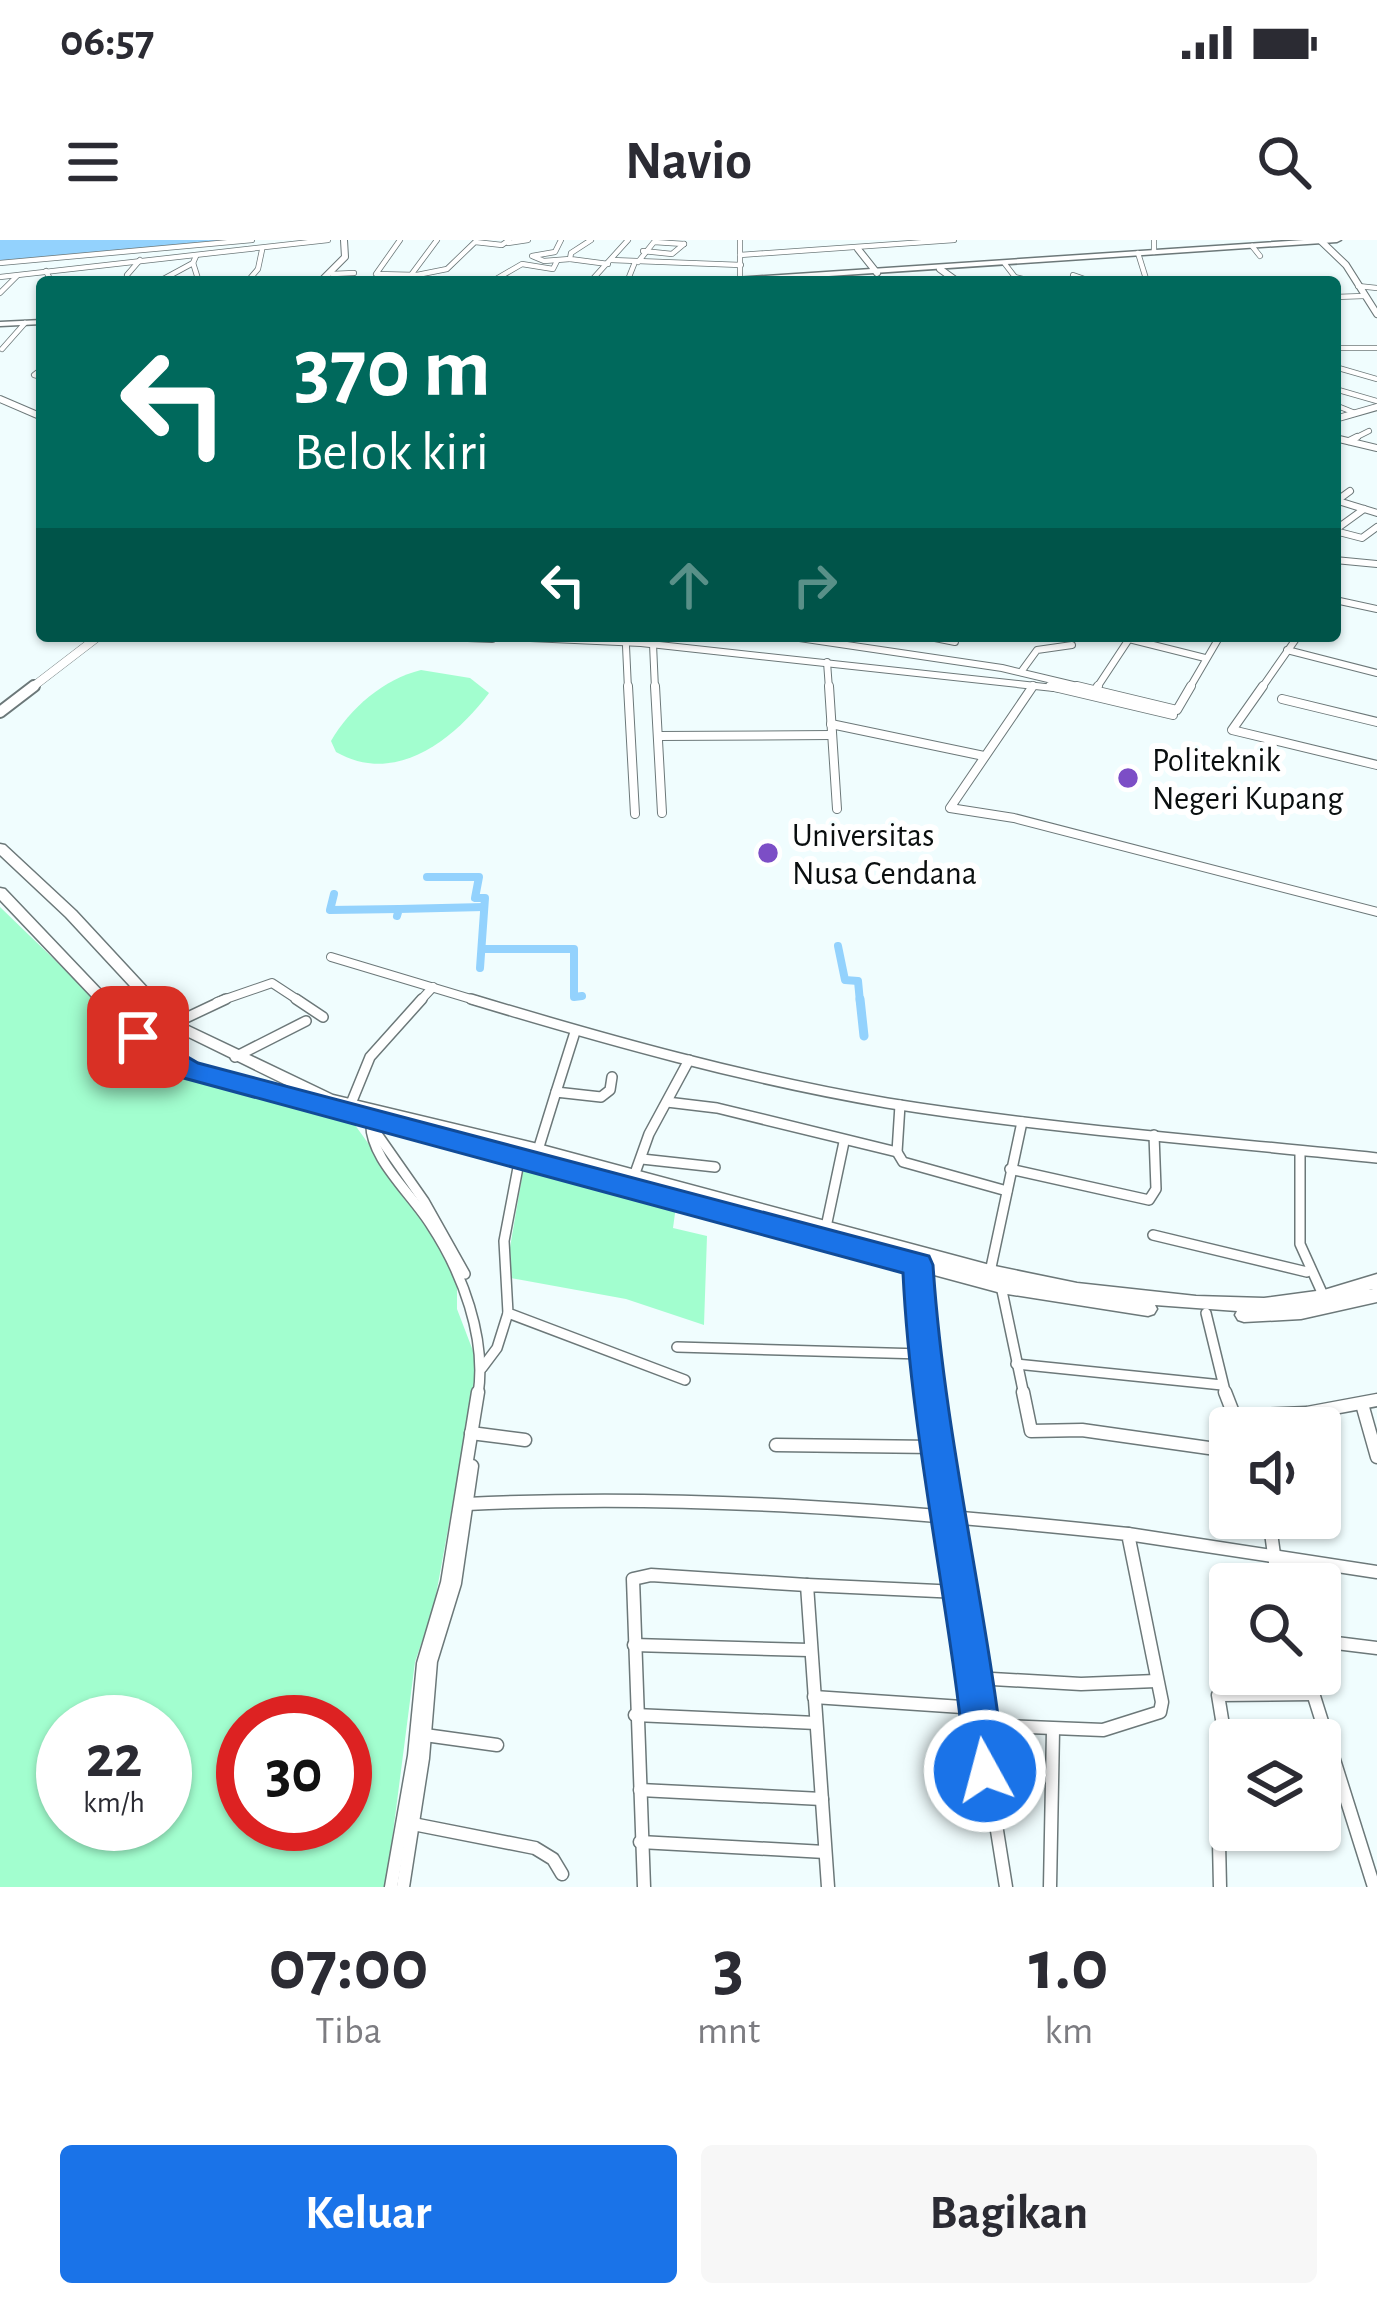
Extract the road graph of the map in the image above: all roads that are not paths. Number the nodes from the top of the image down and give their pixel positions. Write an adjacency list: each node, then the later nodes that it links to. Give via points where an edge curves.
1 (252, 240): 29 (street)
2 (328, 240): 23 (street)
3 (344, 240): 47 (street, via 347,253)
4 (400, 240): 57 (street, via 376,274)
5 (437, 240): 58 (street)
6 (462, 240): 17 (street)
7 (528, 240): 18 (street)
8 (561, 240): 32 (street, via 555,252 532,256)
9 (591, 240): 31 (street)
10 (628, 240): 33 (street)
11 (740, 240): 27 (street)
12 (844, 240): 22 (street)
13 (954, 240): 20 (street)
14 (1154, 240): 25 (street)
15 (1336, 240): 16 (highway)
16 (1321, 241): 19 (highway); 69 (street)
17 (475, 242): 18 (street); 59 (street, via 446,269)
18 (508, 242)
19 (1287, 242): 21 (highway)
20 (891, 243): 22 (street)
21 (1252, 246): 25 (highway); 28 (street)
22 (855, 249): 27 (street); 45 (street)
23 (262, 250): 30 (street); 55 (street)
24 (644, 251): 24 (street, via 672,254 686,245 656,242); 34 (street)
25 (1154, 252): 26 (highway)
26 (1138, 253): 38 (highway); 68 (street)
27 (740, 255): 39 (street)
28 (1260, 256)
29 (38, 260): 35 (street); 43 (street)
30 (195, 260): 37 (street); 53 (street); 54 (street)
31 (570, 260): 32 (street); 33 (street)
32 (557, 261): 60 (street, via 553,269 522,264)
33 (609, 262): 34 (street); 61 (street)
34 (636, 262): 39 (street); 62 (street)
35 (4, 263): 48 (street)
36 (110, 263): 37 (street); 42 (street); 46 (street)
37 (139, 264): 40 (street); 49 (street)
38 (1006, 264): 41 (highway); 66 (street)
39 (741, 265): 63 (street)
40 (151, 267)
41 (940, 269): 45 (highway); 65 (street)
42 (46, 271): 43 (street); 52 (street)
43 (33, 273): 51 (street)
44 (354, 273): 47 (street)
45 (877, 273): 64 (highway)
46 (98, 274)
47 (332, 274): 56 (street)
48 (0, 275): 51 (street)
49 (127, 275)
50 (1073, 275): 67 (street)
51 (17, 276): 71 (street)
52 (48, 276)
53 (168, 276)
54 (198, 276)
55 (252, 276)
56 (329, 276)
57 (401, 276)
58 (415, 276)
59 (418, 276)
60 (501, 276)
61 (596, 276)
62 (630, 276)
63 (740, 276)
64 (824, 276)
65 (950, 276)
66 (1014, 276)
67 (1076, 276)
68 (1145, 276)
69 (1358, 286): 70 (street); 72 (street)
70 (1377, 288)
71 (0, 293)
72 (1364, 296): 73 (street); 74 (street)
73 (1341, 300)
74 (1377, 314)
75 (36, 322): 76 (highway)
76 (25, 323): 77 (highway); 80 (street)
77 (0, 324)
78 (1341, 348): 79 (street)
79 (1377, 348)
80 (2, 349)
81 (1341, 371): 82 (street)
82 (1377, 379)
83 (1341, 390): 85 (street)
84 (0, 399): 88 (main road)
85 (1377, 404): 87 (street)
86 (1341, 407): 87 (street)
87 (1355, 413): 89 (street)
88 (36, 414)
89 (1341, 417)
90 (1370, 431): 92 (street)
91 (1341, 439): 92 (street)
92 (1349, 441): 93 (street)
93 (1377, 448)
94 (1350, 491): 96 (street)
95 (1367, 496): 98 (street)
96 (1341, 497)
97 (1341, 502): 98 (street)
98 (1354, 506): 99 (street)
99 (1364, 509): 100 (street); 101 (street)
100 (1377, 514)
101 (1341, 526)
102 (1377, 527): 103 (street, via 1362,538)
103 (1341, 533)
104 (1341, 561): 105 (street)
105 (1377, 564)
106 (1341, 601): 107 (street)
107 (1377, 609)
108 (87, 642): 131 (main road)
109 (565, 642): 119 (street)
110 (574, 642): 120 (street)
111 (832, 642): 121 (street)
112 (881, 642): 121 (street)
113 (954, 642): 123 (street)
114 (1127, 642): 129 (street)
115 (1145, 642): 124 (street)
116 (1216, 642): 124 (street)
117 (1294, 642): 122 (street)
118 (1072, 645): 126 (street, via 1037,650)
119 (626, 646): 120 (street); 140 (street)
120 (653, 646): 125 (street); 135 (street)
121 (877, 648): 123 (street)
122 (1288, 650): 127 (street); 137 (street, via 1232,730)
123 (942, 657): 126 (street)
124 (1205, 658): 129 (street, via 1178,710)
125 (827, 662): 128 (street); 134 (street)
126 (1021, 672): 129 (street)
127 (1377, 673)
128 (1033, 686): 129 (street); 136 (street)
129 (1095, 692): 132 (street, via 1173,715)
130 (1282, 699): 133 (street)
131 (0, 709)
132 (1165, 721)
133 (1377, 722)
134 (832, 730): 135 (street); 136 (street); 138 (street)
135 (658, 736): 139 (street)
136 (984, 756): 143 (street, via 950,808)
137 (1377, 765)
138 (837, 809)
139 (662, 813)
140 (635, 814)
141 (0, 848): 148 (highway)
142 (0, 892): 153 (highway, via 157,1053)
143 (1377, 912)
144 (331, 957): 145 (street)
145 (433, 987): 149 (street); 157 (street, via 370,1057)
146 (323, 1016): 148 (street, via 272,982)
147 (306, 1021): 151 (street)
148 (173, 1024): 151 (highway)
149 (575, 1032): 150 (street); 154 (street)
150 (689, 1060): 155 (street); 156 (street)
151 (243, 1061): 153 (highway); 157 (highway)
152 (612, 1077): 154 (street, via 602,1096)
153 (233, 1082): 158 (highway)
154 (556, 1093): 162 (street)
155 (667, 1102): 161 (street); 168 (street)
156 (900, 1105): 159 (street); 163 (street)
157 (350, 1106): 162 (highway)
158 (371, 1120): 165 (highway); 187 (street, via 376,1147 459,1273)
159 (1022, 1122): 160 (street); 170 (street)
160 (1154, 1136): 164 (street); 170 (street, via 1156,1189 1147,1200)
161 (844, 1142): 163 (street); 173 (street)
162 (538, 1150): 168 (highway)
163 (897, 1152): 172 (street, via 903,1162)
164 (1300, 1153): 166 (street); 177 (street, via 1298,1240)
165 (520, 1157): 175 (highway); 182 (street, via 504,1241)
166 (1377, 1158)
167 (684, 1164): 168 (street); 169 (street); 171 (street)
168 (638, 1167): 171 (highway)
169 (715, 1167)
170 (1010, 1169): 172 (street)
171 (676, 1186): 173 (highway)
172 (1007, 1191): 178 (street)
173 (826, 1227): 175 (highway)
174 (1153, 1234): 177 (street)
175 (865, 1244): 176 (highway); 178 (highway)
176 (918, 1265): 178 (highway); 185 (street)
177 (1307, 1272): 181 (street)
178 (996, 1279): 181 (highway, via 1196,1303); 183 (highway, via 1089,1303); 186 (street)
179 (1377, 1282): 181 (highway)
180 (1377, 1295): 183 (highway, via 1270,1316)
181 (1324, 1297)
182 (508, 1313): 187 (street); 188 (street)
183 (1206, 1313): 189 (street)
184 (677, 1347): 185 (street)
185 (922, 1354): 197 (street)
186 (1016, 1364): 189 (street); 198 (street, via 1026,1423 1036,1433 1082,1430)
187 (484, 1366): 194 (street)
188 (685, 1380)
189 (1222, 1385): 192 (street)
190 (1377, 1400): 191 (street)
191 (1362, 1404): 193 (street); 199 (street)
192 (1231, 1407)
193 (1341, 1407)
194 (474, 1433): 195 (street); 200 (street); 226 (street, via 423,1664)
195 (525, 1441)
196 (776, 1445): 197 (street)
197 (934, 1447): 201 (street)
198 (1209, 1448)
199 (1377, 1457)
200 (467, 1504): 201 (street, via 666,1498); 222 (street, via 431,1661)
201 (948, 1515): 202 (street); 208 (street)
202 (1128, 1534): 204 (street); 214 (street)
203 (1270, 1539): 204 (street)
204 (1271, 1556): 205 (street); 206 (street)
205 (1273, 1563)
206 (1377, 1572)
207 (807, 1585): 208 (street); 210 (street, via 636,1576); 212 (street)
208 (959, 1592): 213 (street)
209 (1341, 1644): 211 (street)
210 (634, 1646): 212 (street); 218 (street)
211 (1377, 1648)
212 (809, 1650): 216 (street)
213 (975, 1678): 214 (street); 217 (street)
214 (1156, 1682): 221 (street, via 1157,1714 1103,1730)
215 (1312, 1695): 238 (street)
216 (814, 1697): 217 (street); 219 (street)
217 (977, 1708): 220 (street)
218 (635, 1715): 219 (street); 224 (street)
219 (816, 1723): 225 (street)
220 (980, 1725): 221 (street); 235 (street)
221 (1053, 1730): 236 (street)
222 (425, 1736): 223 (street); 226 (street)
223 (497, 1745)
224 (640, 1790): 225 (street); 227 (street)
225 (822, 1799): 229 (street)
226 (408, 1823): 230 (street, via 536,1848); 231 (street); 232 (street)
227 (640, 1842): 229 (street); 233 (street)
228 (1219, 1851): 237 (street)
229 (825, 1852): 234 (street)
230 (562, 1874)
231 (391, 1887)
232 (403, 1887)
233 (644, 1887)
234 (828, 1887)
235 (1006, 1887)
236 (1050, 1887)
237 (1220, 1887)
238 (1373, 1887)

